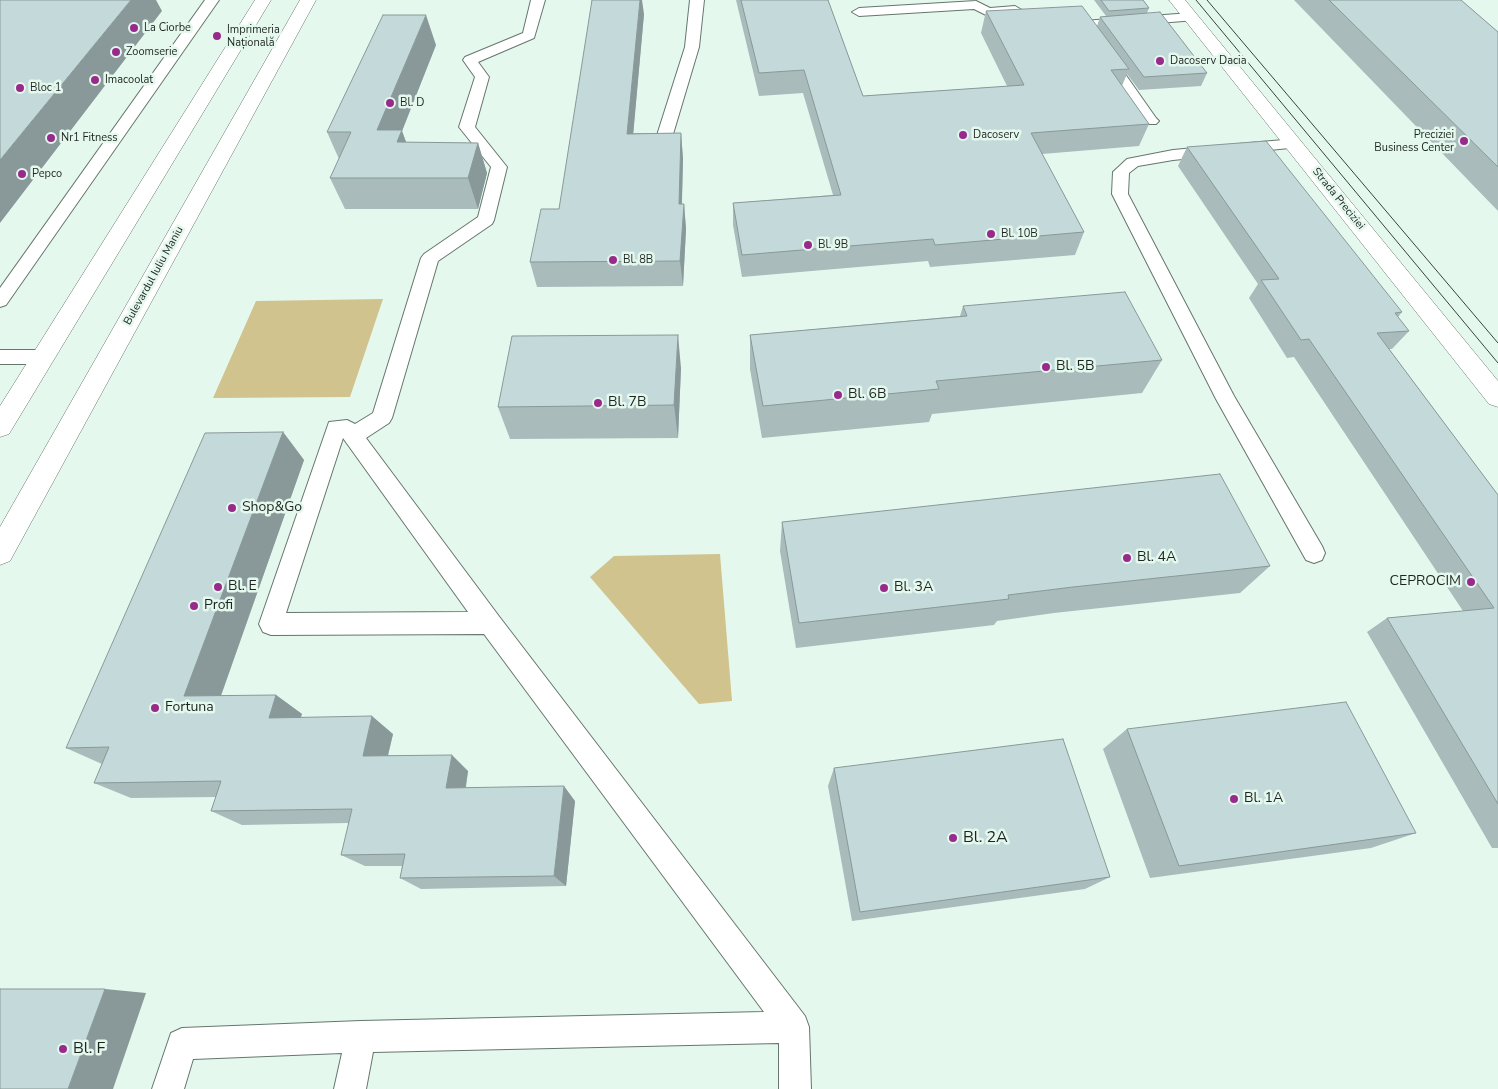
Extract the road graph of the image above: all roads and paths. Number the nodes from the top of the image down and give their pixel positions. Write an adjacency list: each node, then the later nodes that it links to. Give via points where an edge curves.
1 (212, 0): 15 (lane)
2 (263, 0): 17 (main road)
3 (308, 0): 21 (main road, Bulevardul Iuliu Maniu)
4 (538, 0): 20 (lane, via 529,35 470,60 482,76 467,127 500,167 486,220 430,258 382,418)
5 (697, 0): 14 (lane, via 692,48)
6 (1177, 0): 10 (main road, Strada Preciziei)
7 (1032, 9): 8 (lane, via 988,12 976,5)
8 (859, 12)
9 (1073, 12): 11 (lane)
10 (1191, 17): 11 (lane); 13 (main road, Strada Preciziei)
11 (1083, 25): 12 (lane)
12 (1152, 121)
13 (1294, 144): 18 (main road, Strada Preciziei); 22 (lane, via 1173,155 1133,162 1121,172 1120,194 1226,399)
14 (660, 151)
15 (0, 301)
16 (0, 357): 17 (lane)
17 (44, 357): 19 (main road)
18 (1498, 398)
19 (0, 427)
20 (346, 430): 23 (lane); 23 (lane, via 271,624)
21 (0, 552)
22 (1314, 553)
23 (490, 623): 24 (lane)
24 (794, 1027): 25 (lane); 28 (lane)
25 (361, 1037): 26 (lane, via 182,1044); 27 (lane)
26 (168, 1089)
27 (350, 1089)
28 (795, 1089)

